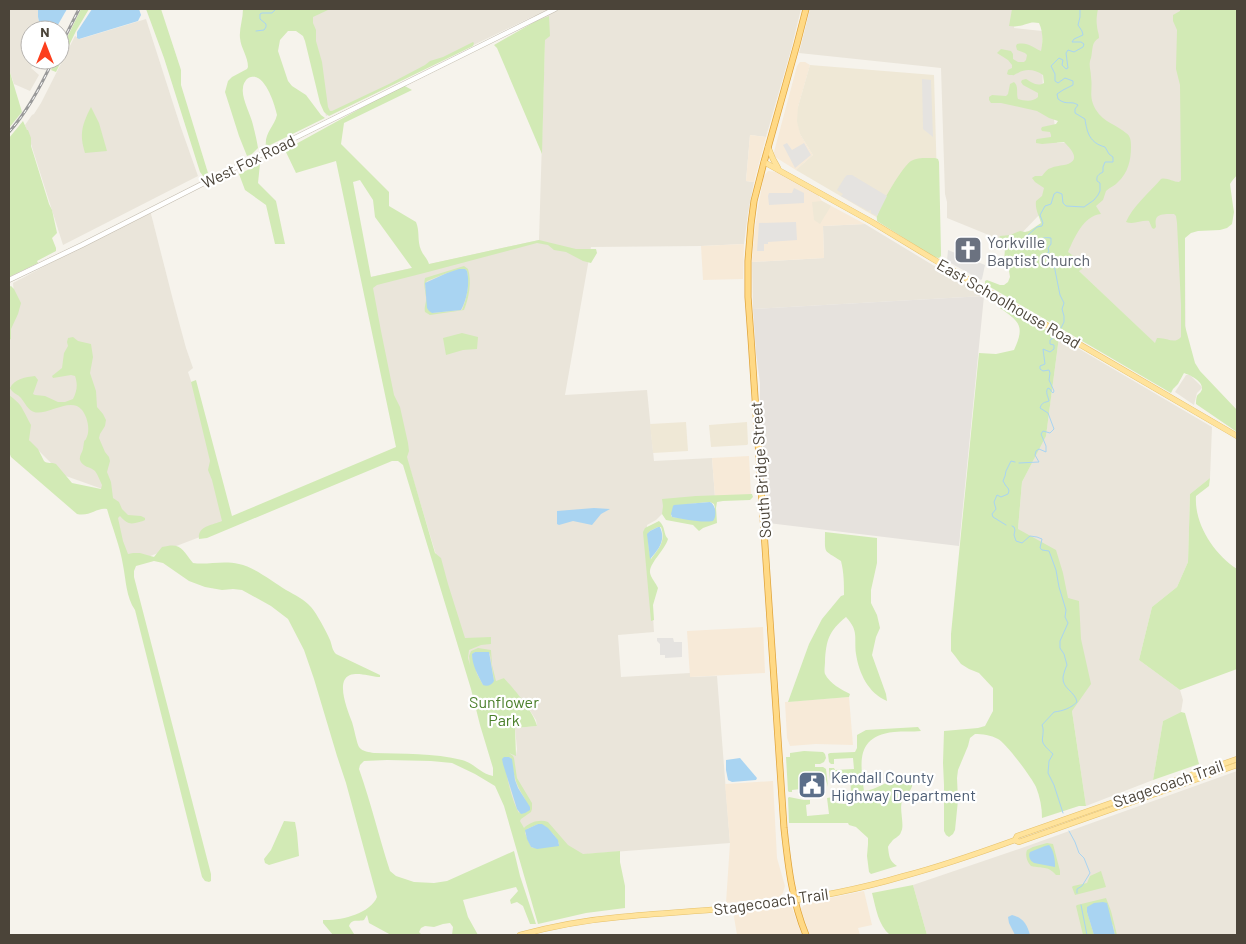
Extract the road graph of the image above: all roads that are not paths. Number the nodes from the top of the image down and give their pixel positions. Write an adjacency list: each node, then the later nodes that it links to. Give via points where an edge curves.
1 (555, 9): 6 (street, West Fox Road)
2 (806, 9): 3 (highway, South Bridge Street)
3 (768, 147): 4 (highway, South Bridge Street); 5 (main road)
4 (764, 162): 5 (main road, East Schoolhouse Road); 11 (highway, South Bridge Street, via 750,224 748,288 784,828)
5 (780, 170): 7 (main road, East Schoolhouse Road)
6 (9, 280)
7 (1237, 436)
8 (1237, 759): 10 (main road, Stagecoach Trail, via 1017,836)
9 (1237, 765): 10 (main road, Stagecoach Trail, via 1019,842)
10 (1016, 840): 11 (main road, Stagecoach Trail, via 903,877)
11 (795, 900): 12 (main road, Stagecoach Trail, via 608,918); 13 (highway, South Bridge Street)
12 (520, 935)
13 (806, 935)

